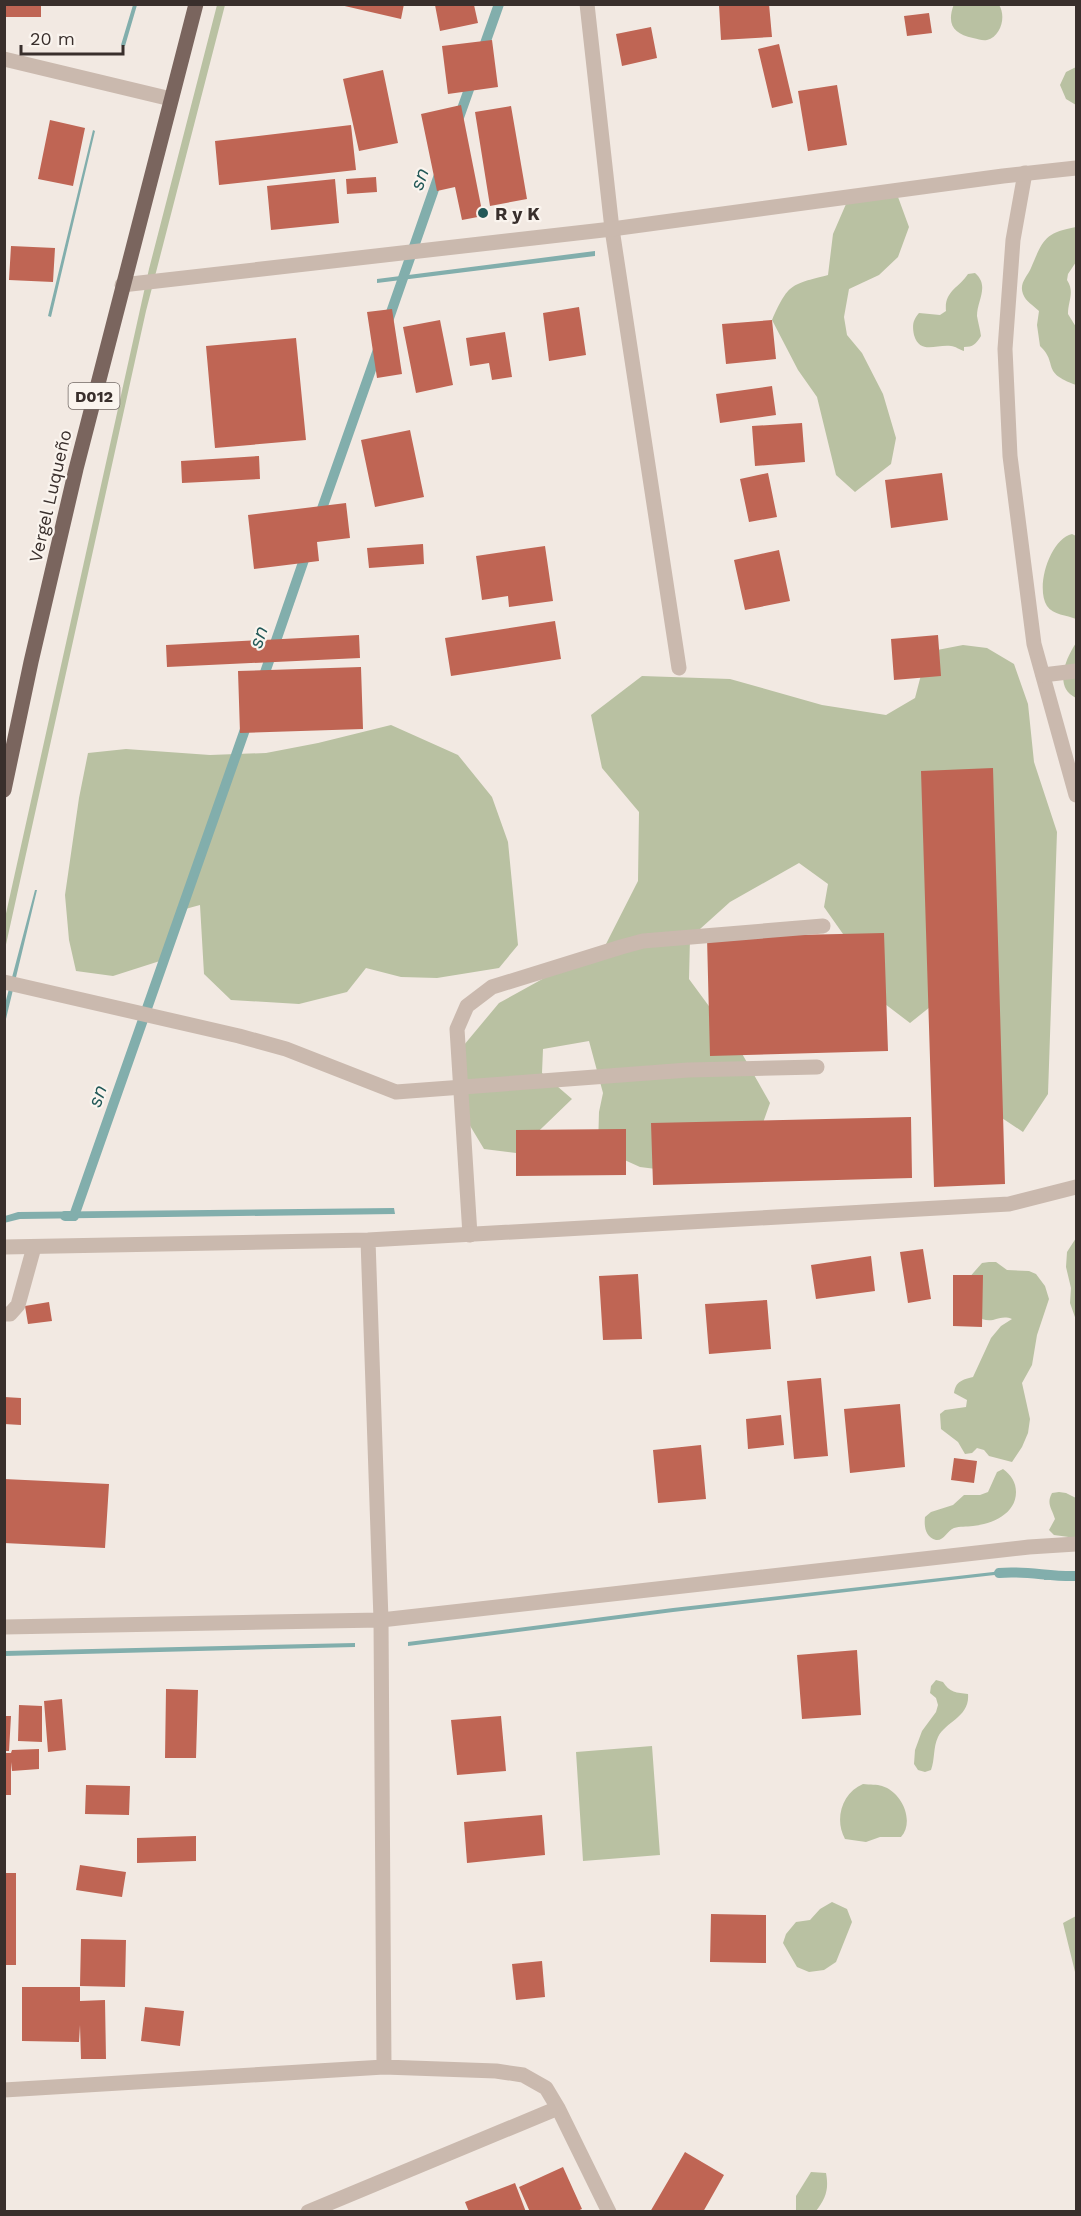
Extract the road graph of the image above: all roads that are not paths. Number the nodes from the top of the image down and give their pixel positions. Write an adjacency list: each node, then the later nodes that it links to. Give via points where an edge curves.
1 (195, 4): 4 (main road, Vergel Luqueño / D012)
2 (587, 4): 7 (street)
3 (4, 59): 4 (street)
4 (171, 99): 8 (main road, Vergel Luqueño / D012)
5 (1077, 168): 6 (street)
6 (1025, 173): 7 (street); 11 (street, via 1012,240 1005,349 1010,456 1034,644)
7 (612, 229): 8 (street); 9 (street)
8 (122, 285): 12 (main road, Vergel Luqueño / D012, via 73,480)
9 (679, 668)
10 (1077, 671): 11 (street)
11 (1043, 675): 13 (street)
12 (4, 790)
13 (1077, 795)
14 (823, 926): 17 (street, via 644,941 492,987 467,1006 457,1029)
15 (4, 982): 17 (street, via 286,1049 396,1092)
16 (818, 1067): 17 (street, via 688,1070)
17 (460, 1087): 19 (street)
18 (1077, 1187): 19 (street, via 1009,1204)
19 (470, 1235): 20 (street)
20 (368, 1240): 22 (street); 25 (street)
21 (4, 1247): 22 (street)
22 (34, 1247): 23 (street, via 16,1310)
23 (4, 1314)
24 (1077, 1544): 25 (street)
25 (381, 1620): 26 (street); 27 (street)
26 (4, 1627)
27 (384, 2067): 28 (street); 29 (street, via 523,2075 546,2088)
28 (4, 2090)
29 (558, 2108): 30 (street); 31 (street)
30 (308, 2211)
31 (609, 2211)

